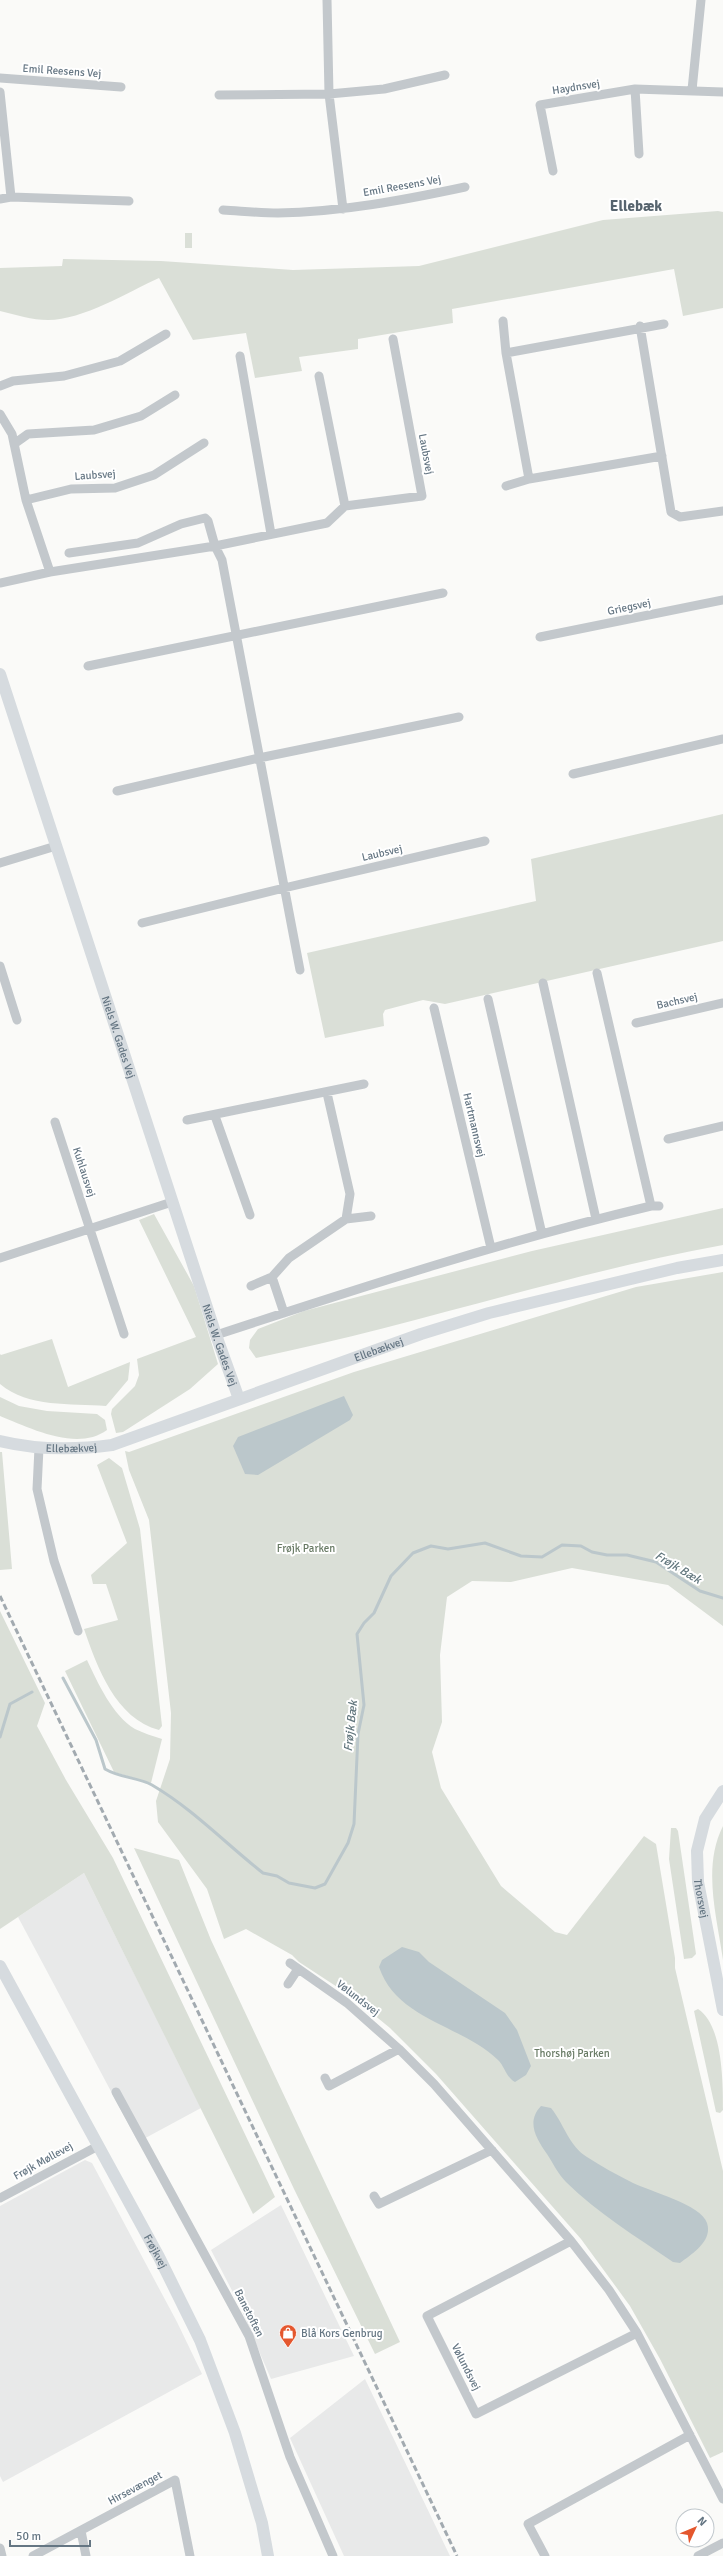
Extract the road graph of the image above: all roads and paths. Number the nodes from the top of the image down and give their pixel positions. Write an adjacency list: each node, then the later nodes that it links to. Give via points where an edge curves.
1 (327, 0): 10 (street)
2 (701, 0): 7 (street)
3 (444, 75): 10 (street, via 384,90)
4 (0, 78): 5 (street, Emil Reesens Vej)
5 (122, 87)
6 (635, 89): 7 (street, Haydnsvej); 12 (street); 13 (street, Haydnsvej, via 540,105)
7 (692, 90): 9 (street, Haydnsvej)
8 (0, 92): 15 (street)
9 (723, 92)
10 (329, 94): 11 (street); 18 (street)
11 (219, 95)
12 (639, 154)
13 (553, 171)
14 (465, 187): 18 (street, Emil Reesens Vej)
15 (11, 197): 16 (street); 17 (street)
16 (0, 199)
17 (129, 201)
18 (344, 209): 19 (street, Emil Reesens Vej, via 277,213)
19 (223, 210)
20 (504, 321): 25 (street)
21 (664, 324): 22 (street)
22 (640, 326): 25 (street); 33 (street)
23 (166, 334): 28 (street, via 120,361 64,376 19,380)
24 (393, 339): 37 (street, Laubsvej, via 422,496)
25 (506, 353): 34 (street)
26 (240, 356): 39 (street)
27 (319, 376): 37 (street)
28 (0, 386)
29 (175, 395): 32 (street, via 141,416 94,430 28,434)
30 (0, 414): 32 (street, via 12,434)
31 (204, 443): 36 (street, Laubsvej, via 154,475 115,488 71,489)
32 (14, 444): 36 (street)
33 (662, 456): 34 (street); 38 (street, via 671,512 680,517)
34 (528, 479): 35 (street)
35 (506, 486)
36 (26, 500): 42 (street)
37 (344, 506): 39 (street, via 327,523)
38 (723, 511)
39 (271, 534): 40 (street)
40 (215, 546): 41 (street, via 205,518 181,524 138,543); 42 (street); 46 (street, via 222,560)
41 (69, 553)
42 (50, 572): 43 (street)
43 (0, 583)
44 (443, 593): 46 (street)
45 (723, 600): 47 (street, Griegsvej)
46 (235, 635): 48 (street); 52 (street)
47 (540, 637)
48 (88, 666)
49 (0, 674): 56 (street, Niels W. Gades Vej)
50 (459, 717): 52 (street)
51 (723, 739): 53 (street)
52 (259, 758): 54 (street); 58 (street)
53 (573, 774)
54 (117, 791)
55 (485, 841): 58 (street, Laubsvej)
56 (56, 846): 57 (street); 76 (street, Niels W. Gades Vej)
57 (0, 864)
58 (284, 888): 59 (street, Laubsvej); 61 (street)
59 (142, 923)
60 (0, 966): 67 (street)
61 (300, 970)
62 (597, 973): 80 (street, via 655,1206)
63 (543, 983): 80 (street)
64 (488, 999): 82 (street)
65 (723, 1003): 68 (street, Bachsvej)
66 (434, 1008): 83 (street, Hartmannsvej)
67 (17, 1020)
68 (636, 1023)
69 (364, 1084): 70 (street)
70 (327, 1093): 71 (street); 79 (street, via 350,1194)
71 (215, 1116): 72 (street); 77 (street)
72 (187, 1120)
73 (55, 1122): 81 (street, Kuhlausvej)
74 (723, 1126): 75 (street)
75 (668, 1139)
76 (172, 1202): 81 (street); 90 (street, Niels W. Gades Vej)
77 (250, 1215)
78 (371, 1216): 79 (street)
79 (346, 1219): 86 (street, via 289,1258)
80 (596, 1219): 82 (street)
81 (90, 1229): 84 (street); 89 (street, Kuhlausvej)
82 (542, 1234): 83 (street)
83 (491, 1248): 88 (street)
84 (0, 1258)
85 (723, 1260): 91 (street, Ellebækvej, via 677,1268 489,1313 421,1334)
86 (272, 1277): 87 (street); 88 (street)
87 (252, 1286)
88 (284, 1313): 90 (street)
89 (124, 1334)
90 (216, 1335): 91 (street, Niels W. Gades Vej)
91 (239, 1399): 93 (street, Ellebækvej, via 112,1445 77,1450)
92 (0, 1441): 93 (street, Ellebækvej)
93 (39, 1448): 94 (street, Ellebækvej, via 36,1489 54,1561)
94 (78, 1631)
95 (723, 1791): 100 (street, Thorsvej, via 705,1819 697,1851 698,1882)
96 (290, 1963): 98 (street, Vølundsvej)
97 (0, 1966): 104 (street, Frøjkvej)
98 (298, 1969): 99 (street); 101 (street, Vølundsvej, via 347,2003)
99 (288, 1984)
100 (723, 2010)
101 (399, 2049): 102 (street, via 329,2086); 105 (street, Vølundsvej)
102 (325, 2078)
103 (116, 2092): 120 (street, Banetoften, via 249,2336 290,2457)
104 (98, 2146): 107 (street, Frøjk Møllevej); 119 (street, Frøjkvej, via 159,2257 200,2340 235,2433 262,2523)
105 (492, 2150): 106 (street, via 379,2204); 108 (street, Vølundsvej)
106 (374, 2196)
107 (0, 2198)
108 (572, 2241): 109 (street, Vølundsvej, via 609,2290); 109 (street, Vølundsvej, via 427,2316 476,2414)
109 (637, 2334): 110 (street, Vølundsvej)
110 (690, 2434): 111 (street, Vølundsvej); 121 (street, via 528,2524)
111 (723, 2499)
112 (80, 2531): 116 (street, Hirsevænget); 117 (street); 118 (street, Hirsevænget, via 175,2480)
113 (723, 2543): 122 (street)
114 (0, 2548): 115 (street)
115 (2, 2556)
116 (33, 2556)
117 (86, 2556)
118 (190, 2556)
119 (268, 2556)
120 (333, 2556)
121 (544, 2556)
122 (698, 2556)

